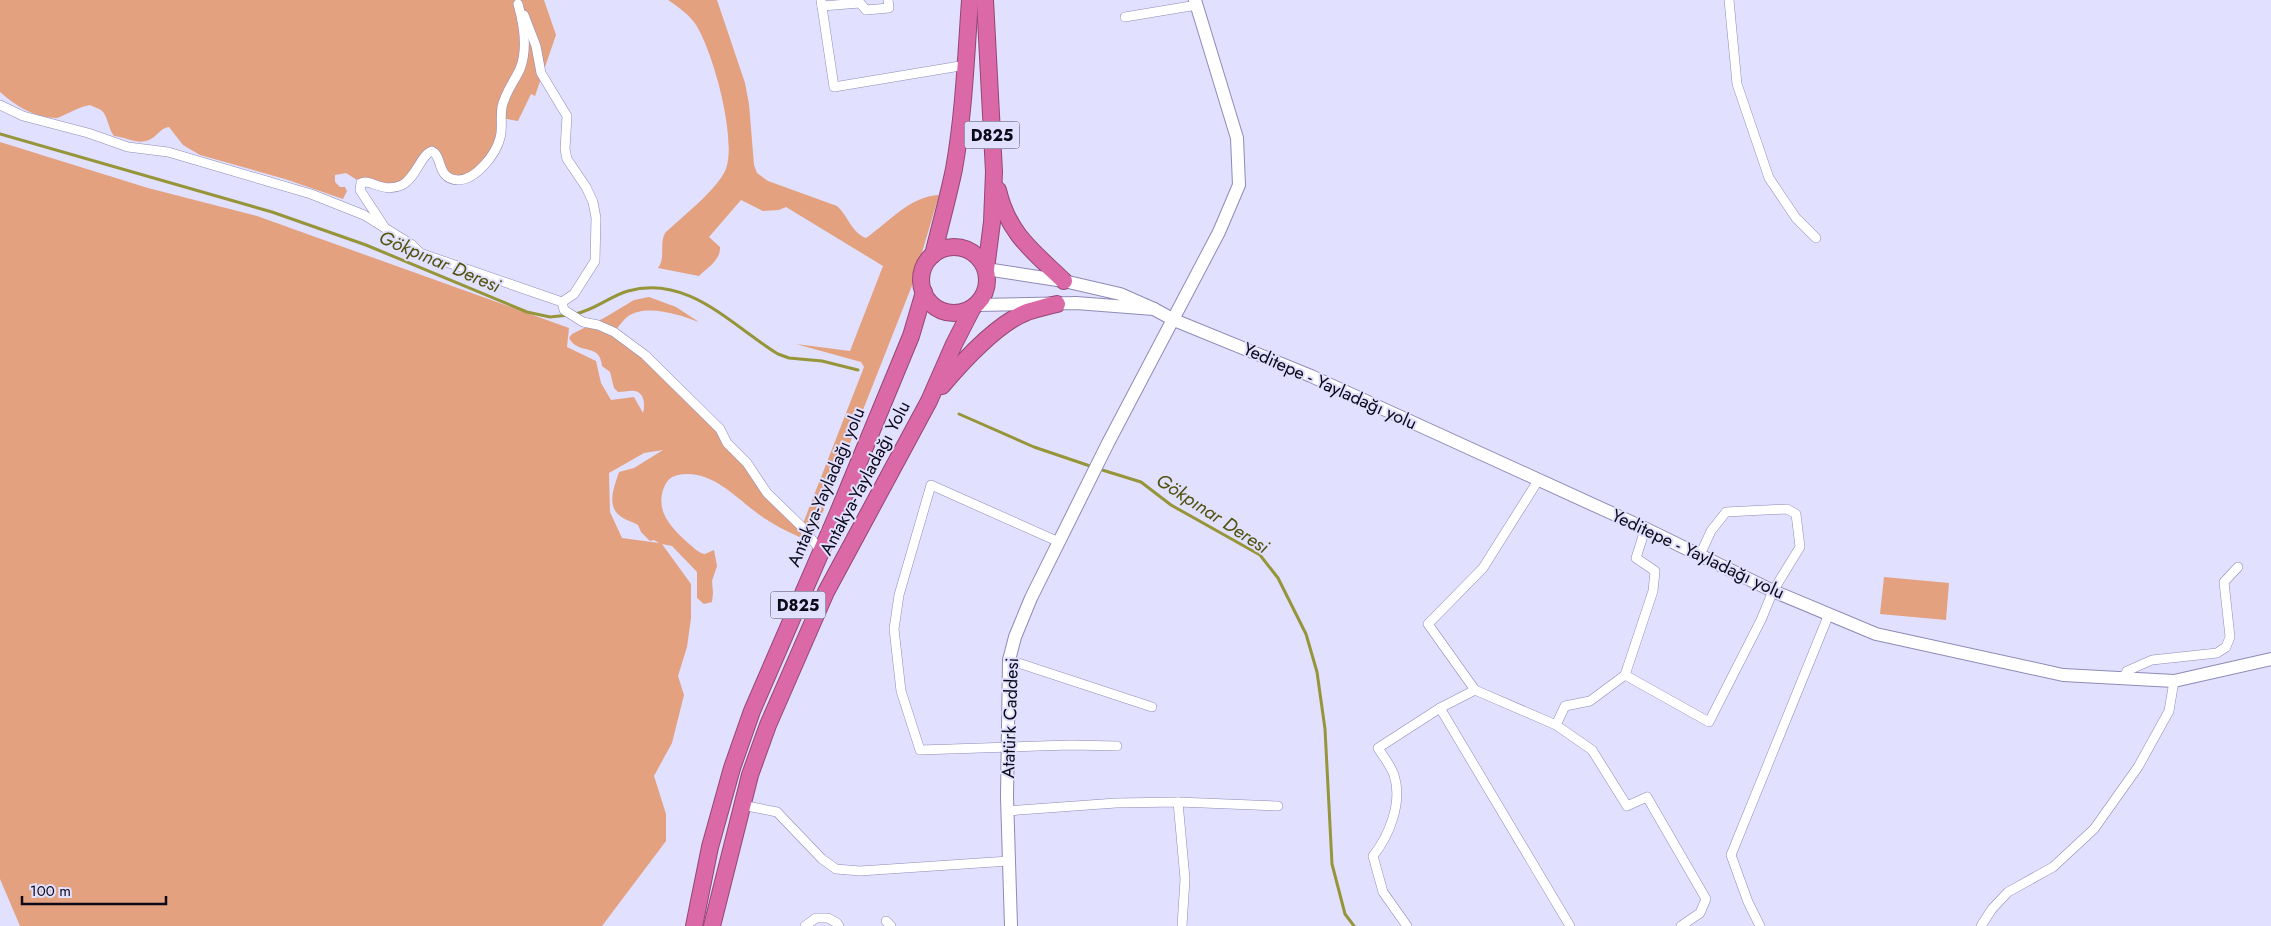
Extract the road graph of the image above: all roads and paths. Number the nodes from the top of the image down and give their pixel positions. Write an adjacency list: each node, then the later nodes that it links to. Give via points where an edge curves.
1 (888, 0): 6 (street, via 889,8 866,10 860,3)
2 (970, 0): 9 (highway, D825)
3 (985, 0): 11 (highway, D825)
4 (1729, 0): 13 (street, via 1738,84 1769,178 1796,218)
5 (517, 2): 12 (street, via 524,32 522,61 502,107 501,134 495,149 480,168 463,179 453,179 443,172 436,153 432,151 402,186 385,189 366,181 361,183 361,192); 19 (street, via 534,35 541,74 566,112 566,156 586,187 596,218 595,261)
6 (822, 3): 9 (street, via 834,87)
7 (1196, 3): 8 (street); 22 (main road, Atatürk Caddesi, via 1236,138 1239,185)
8 (1125, 17)
9 (966, 65): 14 (highway, D825, via 954,168)
10 (0, 105): 12 (street, via 23,116 128,147 168,152 301,191 353,210)
11 (994, 172): 15 (highway, D825); 16 (highway, via 1001,203 1018,235)
12 (387, 230): 19 (street, via 420,253)
13 (1816, 238)
14 (933, 255): 15 (highway, via 948,247 965,248 979,258); 17 (highway, via 923,272)
15 (986, 269): 16 (main road, Yeditepe - Yayladağı yolu); 20 (highway, via 985,292)
16 (1064, 281): 21 (main road, Yeditepe - Yayladağı yolu, via 1120,294)
17 (924, 292): 20 (highway, via 936,307 945,311 964,311); 27 (highway, Antakya-Yayladağı yolu / D825, via 911,336)
18 (1057, 304): 20 (main road, Yeditepe - Yayladağı yolu); 21 (main road, Yeditepe - Yayladağı yolu); 23 (highway, via 1025,313 1005,325 962,361)
19 (563, 306): 27 (street, via 583,322 598,324 614,332 656,363 720,430 767,493)
20 (974, 306): 23 (highway, Antakya-Yayladağı Yolu / D825)
21 (1154, 309): 22 (main road, Yeditepe - Yayladağı yolu)
22 (1174, 320): 24 (main road, Yeditepe - Yayladağı yolu, via 1311,376); 26 (main road, Atatürk Caddesi)
23 (929, 401): 44 (highway, Antakya-Yayladağı Yolu / D825, via 826,592 768,725)
24 (1539, 479): 25 (main road, Yeditepe - Yayladağı yolu); 37 (street, via 1483,568 1428,624)
25 (1642, 527): 28 (main road, Yeditepe - Yayladağı yolu); 34 (street, via 1643,536 1636,558 1655,571 1653,591)
26 (1059, 542): 33 (main road, Atatürk Caddesi, via 1023,618); 42 (street, via 931,485 899,595 894,629 900,691 920,750)
27 (821, 551): 48 (highway, Antakya-Yayladağı yolu / D825, via 752,711 735,759 710,847)
28 (1700, 555): 30 (main road, Yeditepe - Yayladağı yolu); 30 (street, via 1711,531 1726,512 1787,509 1796,514 1800,547)
29 (2238, 568): 35 (street, via 2224,582 2230,637 2226,647 2217,652 2152,660 2127,671)
30 (1773, 591): 31 (main road, Yeditepe - Yayladağı yolu); 34 (street, via 1709,722)
31 (1829, 614): 35 (main road, Yeditepe - Yayladağı yolu, via 1876,634 2063,675); 57 (street, via 1731,855)
32 (2271, 659): 36 (main road, Yeditepe - Yayladağı yolu)
33 (1009, 660): 38 (street); 42 (main road, Atatürk Caddesi)
34 (1625, 675): 40 (street, via 1590,701 1565,706)
35 (2123, 678): 36 (main road, Yeditepe - Yayladağı yolu)
36 (2174, 681): 58 (street, via 2169,711 2138,767 2094,829 2052,867 2008,892)
37 (1475, 690): 39 (street); 40 (street)
38 (1152, 707)
39 (1440, 708): 54 (street, via 1378,748 1394,775 1396,808 1384,842 1373,856 1383,892); 55 (street)
40 (1556, 725): 56 (street, via 1592,750 1627,806 1647,797 1706,899 1700,913)
41 (1117, 746): 42 (street)
42 (1008, 749): 46 (main road, Atatürk Caddesi)
43 (1178, 802): 45 (street); 46 (street); 53 (street, via 1185,879)
44 (742, 806): 47 (street, via 777,812 806,844 836,869 869,871); 49 (highway, Antakya-Yayladağı Yolu / D825)
45 (1278, 806)
46 (1007, 811): 47 (main road, Atatürk Caddesi)
47 (1009, 861): 52 (main road, Atatürk Caddesi)
48 (694, 926)
49 (712, 926)
50 (805, 926): 51 (street, via 816,918 828,918)
51 (838, 926)
52 (1011, 926)
53 (1182, 926)
54 (1407, 926)
55 (1570, 926)
56 (1681, 926)
57 (1760, 926)
58 (1981, 926)

